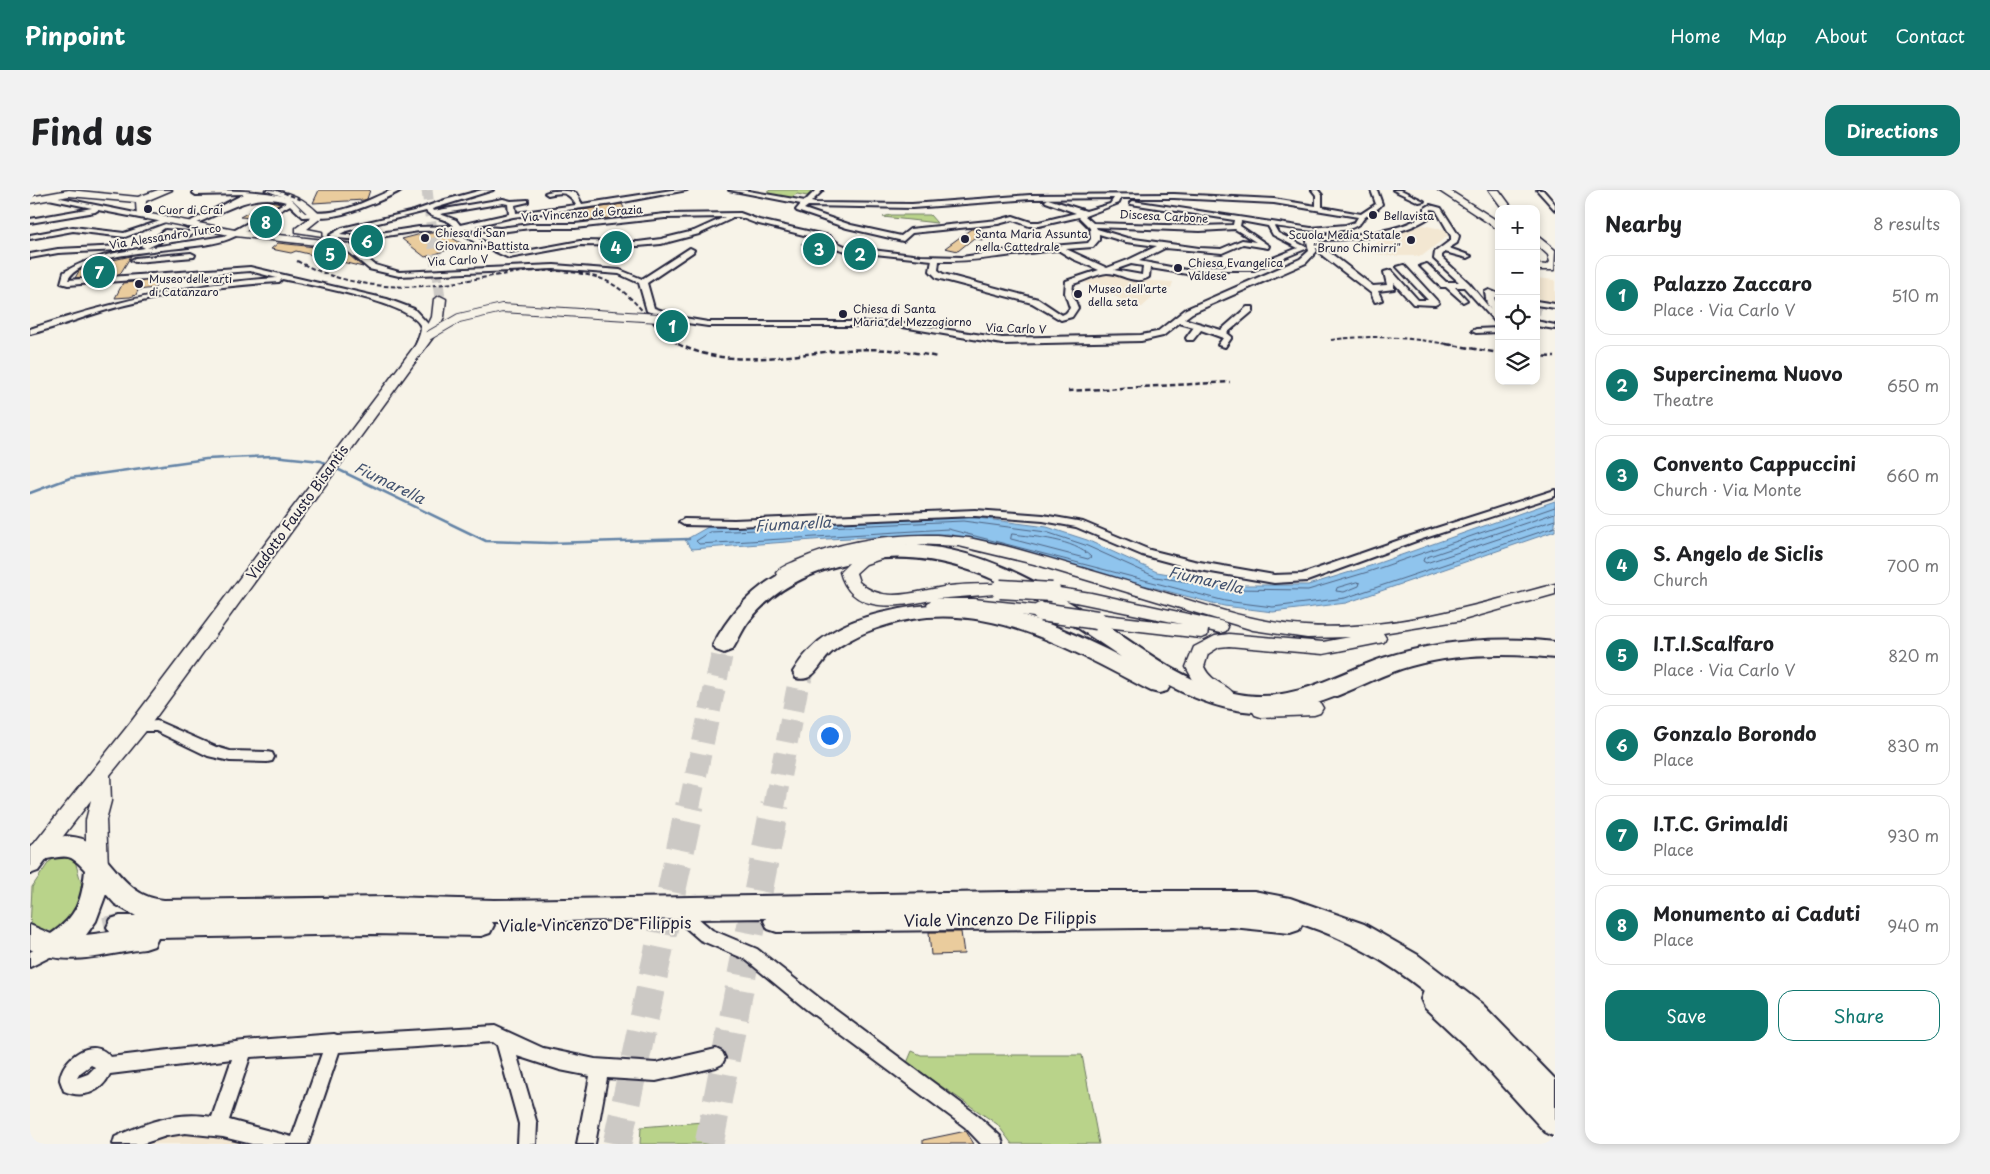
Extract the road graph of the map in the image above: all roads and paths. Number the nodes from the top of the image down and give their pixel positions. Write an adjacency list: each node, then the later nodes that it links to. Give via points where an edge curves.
1 (83, 190): 24 (main road)
2 (167, 190): 31 (main road)
3 (196, 190): 22 (street, via 196,193)
4 (270, 190): 35 (main road)
5 (398, 190): 51 (street)
6 (490, 190): 48 (street, via 447,201)
7 (562, 190): 25 (street); 42 (street, via 573,194)
8 (629, 190): 32 (street)
9 (684, 190): 20 (street)
10 (732, 190): 23 (street)
11 (820, 190): 40 (street)
12 (1186, 190): 27 (street)
13 (1315, 190): 46 (street, via 1320,195)
14 (1374, 190): 53 (street, via 1379,204)
15 (1396, 190): 37 (street)
16 (1413, 190): 37 (street)
17 (1443, 190): 59 (main road)
18 (1494, 190): 41 (main road)
19 (1540, 190): 44 (street)
20 (674, 191): 32 (street)
21 (999, 191): 33 (street)
22 (253, 192): 35 (street); 60 (street)
23 (761, 192): 40 (street)
24 (69, 193): 29 (main road); 31 (main road)
25 (548, 193)
26 (1069, 193): 28 (street); 30 (street)
27 (1172, 193): 28 (street); 46 (street, via 1274,201)
28 (1121, 194): 49 (street, via 1114,206)
29 (46, 197): 34 (main road); 45 (street)
30 (1030, 197): 33 (street); 49 (street, via 1059,204)
31 (140, 198): 47 (street); 54 (main road, via 139,214)
32 (637, 198): 42 (street)
33 (1010, 199): 40 (street, via 912,206)
34 (30, 200)
35 (293, 200): 55 (main road); 69 (street, Via Alessandro Turco)
36 (526, 201): 38 (street)
37 (1421, 202): 43 (street)
38 (511, 203): 48 (street, via 501,201); 50 (street)
39 (1133, 203): 58 (street)
40 (805, 204): 66 (street, via 800,211)
41 (1505, 205)
42 (580, 206): 50 (street)
43 (1428, 208): 74 (street, via 1428,216 1422,220 1394,230); 82 (street, via 1439,209 1455,236)
44 (1555, 208)
45 (99, 209): 47 (street); 57 (street)
46 (1319, 209): 53 (street)
47 (118, 211): 54 (street)
48 (430, 212): 51 (street, via 404,216); 65 (street)
49 (1081, 214): 56 (street); 62 (street)
50 (513, 215): 65 (street)
51 (359, 216): 55 (street, via 334,214); 71 (street)
52 (731, 216): 65 (street, Via Vincenzo de Grazia, via 665,216 500,230); 65 (street, via 670,240 641,244 584,243 509,256); 73 (street, Via Vincenzo de Grazia, via 745,216 757,222)
53 (1362, 216): 63 (street, via 1354,225 1332,230)
54 (145, 217): 61 (main road)
55 (313, 218): 71 (main road, via 299,230)
56 (1063, 220): 62 (street); 66 (street, via 1031,224 1011,217 998,222 910,230 904,239)
57 (30, 221)
58 (1237, 223): 62 (street, Discesa Carbone, via 1208,230 1117,224); 63 (street); 80 (street, via 1265,246 1242,242 1213,251)
59 (1495, 224)
60 (187, 225): 61 (main road); 64 (main road)
61 (166, 226): 64 (street, via 189,234); 72 (street, via 124,235 73,229); 79 (street, via 157,240)
62 (1092, 226): 80 (street, via 1126,240); 81 (street, via 1095,240 1090,245)
63 (1272, 226): 74 (street); 90 (street, via 1276,234 1304,248 1254,268 1197,268 1187,272)
64 (202, 227): 69 (main road)
65 (461, 227): 67 (street)
66 (849, 227): 68 (street)
67 (439, 228): 71 (street, via 360,238); 75 (street)
68 (841, 231)
69 (235, 233): 76 (street, Via Alessandro Turco, via 226,238); 78 (main road)
70 (834, 234): 73 (street)
71 (336, 236): 78 (main road)
72 (30, 237)
73 (826, 238): 87 (street, via 835,245 859,251)
74 (1312, 238): 102 (street, via 1326,254); 116 (street, Via Carlo V, via 1313,251 1303,261 1195,308)
75 (380, 239)
76 (204, 241): 79 (street); 89 (street, Via Alessandro Turco, via 113,255)
77 (1540, 242): 93 (main road, via 1552,254 1555,263 1550,268)
78 (326, 243): 98 (street, Via Carlo V, via 346,246 372,267 399,274 554,267 620,272)
79 (145, 246): 85 (street, via 58,251)
80 (1163, 246): 88 (street)
81 (1060, 248): 87 (street); 94 (street)
82 (1444, 249): 86 (street); 100 (street, via 1438,254 1438,259)
83 (690, 250): 98 (street)
84 (191, 255): 89 (street)
85 (30, 256)
86 (1467, 256)
87 (936, 259): 94 (street, via 934,271 940,276 1035,301 1060,318 1069,315 1074,308 1067,288 1070,282)
88 (1131, 262): 90 (street); 94 (street)
89 (85, 264): 95 (street, Via Alessandro Turco, via 67,274 64,281)
90 (1147, 265): 94 (street, via 1145,277 1141,279)
91 (1424, 266): 99 (street)
92 (1401, 267): 101 (street)
93 (1540, 267)
94 (1106, 270)
95 (163, 275): 96 (street, Via Alessandro Turco, via 244,268); 97 (street, via 159,285)
96 (269, 276): 122 (street, via 255,282 145,297); 124 (street, via 299,280 396,304 411,311)
97 (187, 281)
98 (643, 282): 115 (street, via 648,307)
99 (1444, 284)
100 (1466, 285): 107 (street, via 1448,284); 114 (street)
101 (1421, 288): 103 (street); 103 (street, via 1435,303 1418,302)
102 (1371, 289): 103 (street, via 1390,287 1388,272); 106 (street)
103 (1406, 290)
104 (1495, 295): 112 (street, via 1489,292)
105 (440, 299): 124 (main road, Viadotto Fausto Bisantis, via 438,317)
106 (1378, 300)
107 (1463, 300)
108 (1555, 306): 109 (street)
109 (1540, 308)
110 (1250, 309): 123 (street)
111 (1540, 309): 113 (street)
112 (1495, 313)
113 (1555, 313)
114 (1495, 315)
115 (683, 320): 116 (street, Via Carlo V, via 708,324 897,324 1014,342 1148,337 1165,331); 124 (street, bridge, via 502,308 459,318)
116 (1178, 320): 118 (street)
117 (1540, 323): 119 (street)
118 (1200, 326): 123 (street); 125 (street)
119 (1555, 327)
120 (1495, 330): 121 (street)
121 (1476, 331)
122 (30, 332)
123 (1222, 333): 126 (street, via 1228,337)
124 (423, 336): 139 (main road, Viadotto Fausto Bisantis)
125 (1190, 338)
126 (1222, 345)
127 (1555, 493): 128 (street, via 1303,578 1274,579 1146,553 1079,524 1043,518 975,513 734,523)
128 (684, 522)
129 (1555, 589): 130 (main road)
130 (1473, 611): 132 (main road); 133 (main road)
131 (737, 620): 132 (main road, via 762,587 817,558 875,543 924,540 960,542 1017,555 1227,618 1272,628 1320,634); 134 (highway); 138 (highway, via 770,587 808,568 876,551 927,551 975,562 1006,575 1173,678 1205,694 1259,705)
132 (1405, 624): 138 (main road, bridge, via 1380,632 1345,637 1270,636 1052,592 1000,589 949,591 884,601 859,592 848,576 850,569 860,561 885,554 916,554 966,564 1012,584 1172,685 1196,696 1248,710)
133 (1363, 641): 137 (main road, bridge, via 1286,642 958,602 907,608 845,628 823,644); 138 (main road, via 1323,648 1221,640 1208,644 1196,656 1195,667 1199,677 1221,694 1239,699)
134 (724, 645)
135 (1555, 650): 138 (highway, via 1488,648 1430,654 1391,664)
136 (1555, 659): 138 (highway, via 1488,658 1421,667)
137 (806, 667): 138 (highway, via 836,638 871,622 919,611 968,610 1002,615 1040,627 1173,692 1224,710 1267,715)
138 (1310, 703)
139 (138, 728): 140 (street, via 157,726 213,752 230,756); 141 (main road, Viadotto Fausto Bisantis)
140 (268, 757)
141 (100, 776): 142 (main road, Viadotto Fausto Bisantis); 143 (main road, via 101,801 96,826)
142 (33, 862): 143 (main road, Viale Vincenzo De Filippis, via 73,846 84,851)
143 (98, 867): 144 (main road, Viale Vincenzo De Filippis, via 124,896 151,910 388,908); 148 (main road, via 92,906 81,924)
144 (490, 918): 145 (main road, Viale Vincenzo De Filippis); 146 (main road, Viale Vincenzo De Filippis); 148 (main road, via 371,934 143,938 89,946); 156 (main road, Viale Vincenzo De Filippis, via 1077,902 1254,902 1290,909 1355,932 1409,963 1472,1013)
145 (691, 922): 157 (main road, Viale Vincenzo De Filippis, via 1232,916 1295,923 1350,944 1434,999 1482,1043); 164 (street, via 706,935 751,954 971,1121)
146 (120, 927)
147 (30, 936): 148 (main road)
148 (54, 946): 149 (street)
149 (30, 960)
150 (334, 1042): 151 (street, via 495,1034); 152 (street); 161 (street)
151 (505, 1042): 155 (street, via 565,1063); 162 (street, via 528,1124)
152 (244, 1049): 154 (street); 158 (street)
153 (716, 1058): 155 (street, via 655,1072)
154 (104, 1066)
155 (600, 1069): 163 (street)
156 (1555, 1100)
157 (1555, 1122)
158 (218, 1127): 159 (street, via 178,1123 145,1132); 160 (street)
159 (122, 1144)
160 (287, 1144)
161 (299, 1144)
162 (527, 1144)
163 (586, 1144)
164 (994, 1144)

